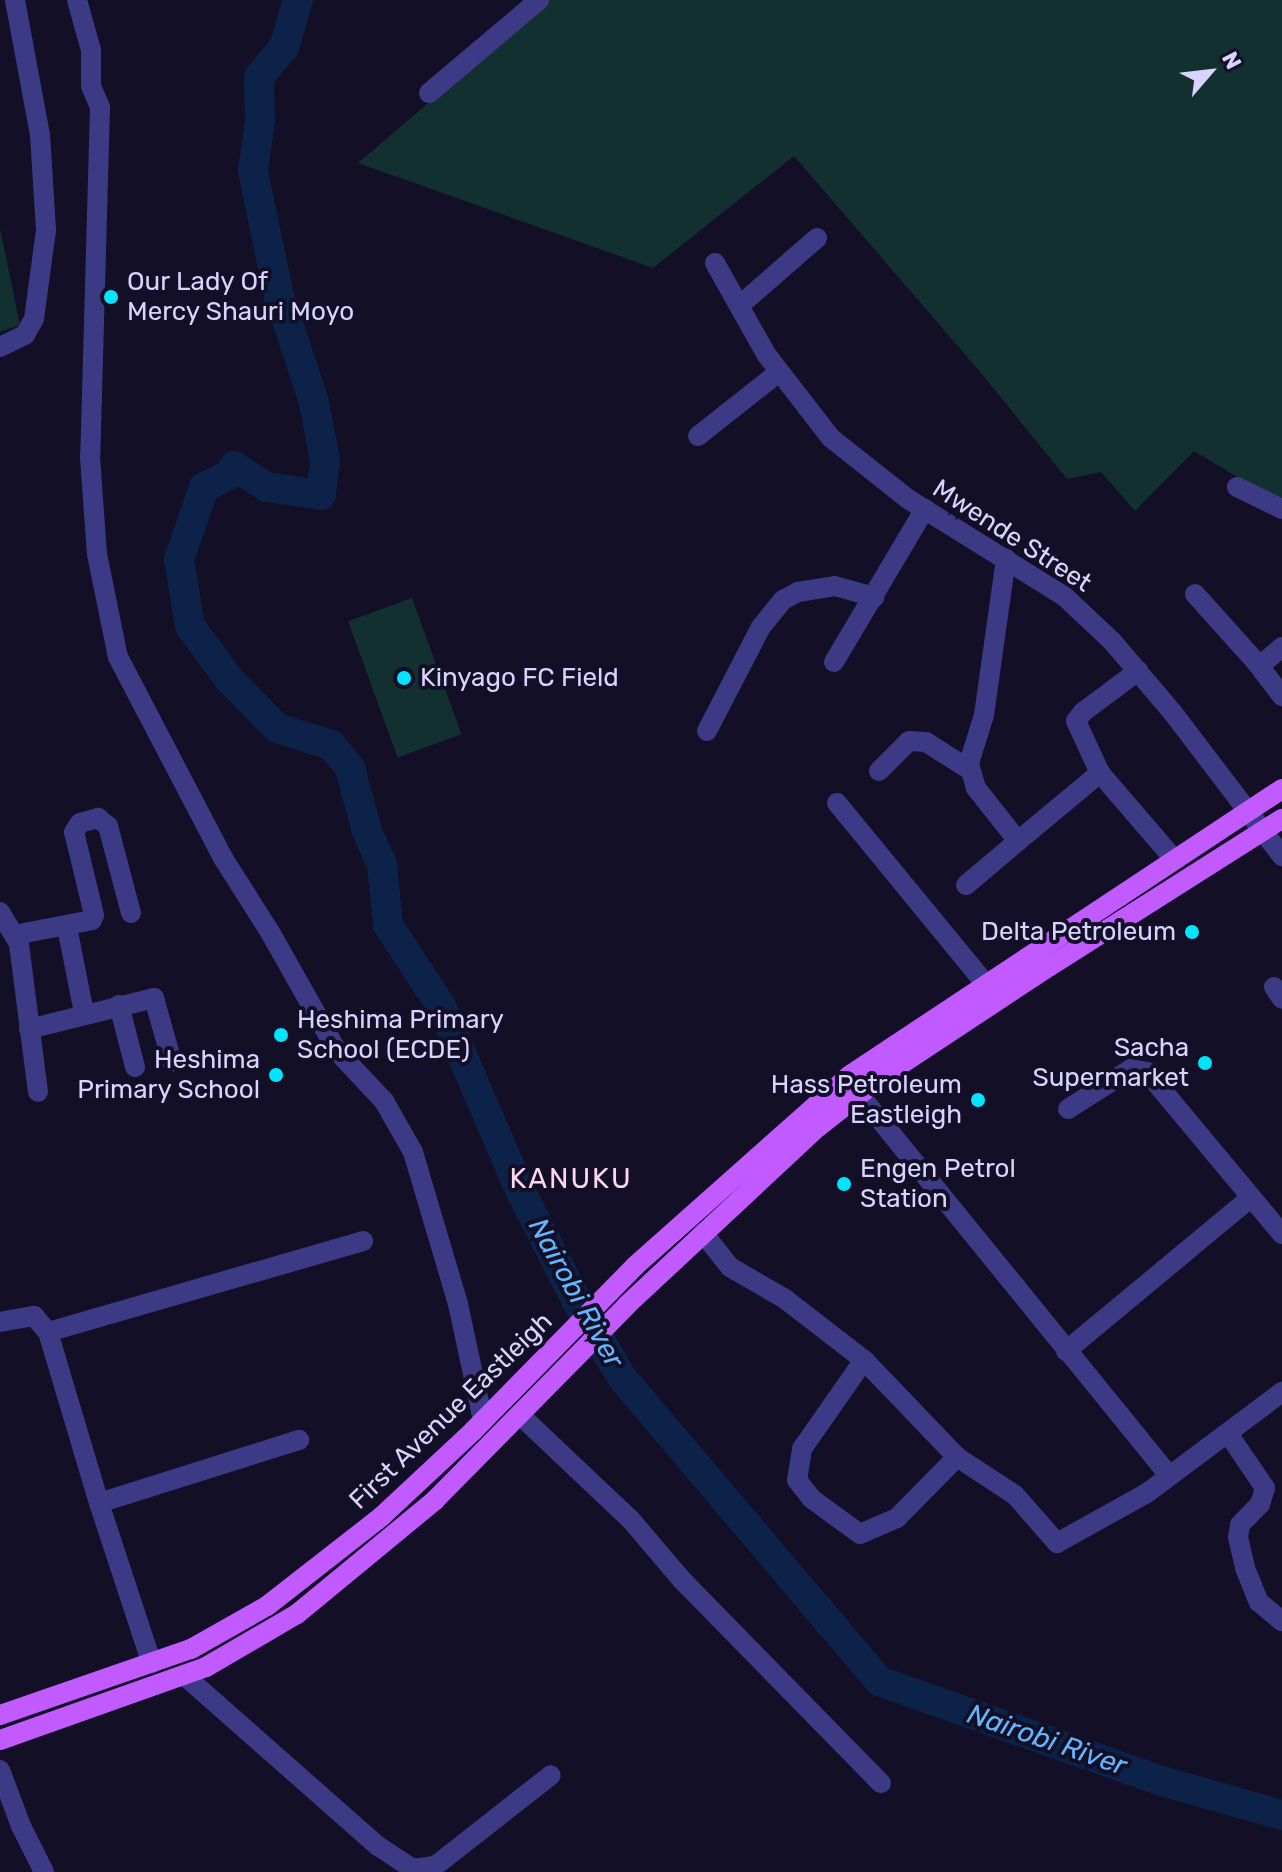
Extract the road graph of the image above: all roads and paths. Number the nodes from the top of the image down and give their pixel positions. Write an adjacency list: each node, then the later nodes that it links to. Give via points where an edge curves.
1 (15, 0): 8 (street, via 40,135 46,230 34,319 25,335)
2 (77, 0): 60 (street, via 91,50 91,86 100,107 90,457 97,554 118,657 223,858 337,1051 384,1101 413,1152 458,1304)
3 (539, 0): 4 (street)
4 (429, 93)
5 (817, 238): 7 (street)
6 (715, 263): 7 (street, Mwende Street)
7 (740, 305): 9 (street, Mwende Street)
8 (0, 347)
9 (779, 372): 10 (street); 12 (street, Mwende Street, via 831,438)
10 (698, 436)
11 (1237, 487): 13 (street)
12 (925, 509): 14 (street, Mwende Street); 16 (street)
13 (1282, 509)
14 (1006, 559): 20 (street, Mwende Street, via 1064,596); 23 (street, via 984,715)
15 (1195, 594): 19 (street)
16 (874, 597): 18 (street); 22 (street, via 835,586 783,600 761,627)
17 (1282, 647): 19 (street, via 1263,663)
18 (834, 662)
19 (1256, 662): 21 (street)
20 (1138, 671): 25 (street, via 1076,721); 28 (street, Mwende Street)
21 (1282, 696)
22 (707, 731)
23 (970, 770): 24 (street, via 926,742 909,741); 31 (street, via 976,788)
24 (879, 771)
25 (1100, 773): 31 (street); 33 (street)
26 (1282, 789): 28 (main road, First Avenue Eastleigh)
27 (837, 803): 39 (street)
28 (1249, 811): 30 (street, Mwende Street); 33 (main road, First Avenue Eastleigh)
29 (1282, 819): 30 (main road, First Avenue Eastleigh)
30 (1264, 831): 32 (street, Mwende Street); 46 (main road, First Avenue Eastleigh)
31 (1018, 841): 34 (street)
32 (1282, 856)
33 (1174, 859): 39 (main road, First Avenue Eastleigh)
34 (966, 885)
35 (0, 912): 38 (street)
36 (131, 913): 37 (street, via 108,826 98,818 80,823 74,832 94,915)
37 (67, 927): 38 (street); 41 (street)
38 (14, 935): 42 (street)
39 (985, 983): 52 (main road, First Avenue Eastleigh, via 850,1075 646,1256)
40 (119, 1005): 41 (street); 43 (street, via 154,998); 44 (street)
41 (84, 1013): 42 (street)
42 (29, 1029): 45 (street)
43 (172, 1062)
44 (135, 1067)
45 (38, 1092)
46 (859, 1094): 49 (main road, First Avenue Eastleigh); 56 (street)
47 (1068, 1109): 48 (street, via 1139,1068)
48 (1250, 1198): 50 (street); 56 (street)
49 (703, 1233): 52 (main road, First Avenue Eastleigh); 57 (street, via 730,1267 785,1299)
50 (1282, 1234)
51 (363, 1241): 54 (street)
52 (620, 1298): 55 (main road, First Avenue Eastleigh)
53 (0, 1322): 54 (street, via 34,1316)
54 (48, 1332): 67 (street)
55 (579, 1339): 59 (main road, First Avenue Eastleigh); 60 (main road, First Avenue Eastleigh)
56 (1066, 1351): 64 (street)
57 (864, 1360): 63 (street); 63 (street, via 802,1449 797,1480 812,1499 860,1534 897,1518)
58 (1282, 1392): 61 (street)
59 (521, 1416): 70 (main road, First Avenue Eastleigh, via 346,1577 251,1644); 75 (street, via 631,1520 683,1581)
60 (483, 1421): 69 (main road, First Avenue Eastleigh, via 382,1516 267,1606 191,1649)
61 (1229, 1435): 64 (street); 66 (street, via 1262,1480)
62 (299, 1440): 67 (street)
63 (957, 1457): 64 (street, via 1015,1495 1057,1543)
64 (1169, 1476)
65 (1282, 1478): 66 (street)
66 (1265, 1495): 68 (street, via 1245,1517 1238,1537 1253,1591)
67 (99, 1503): 69 (street)
68 (1282, 1621)
69 (152, 1664): 71 (main road, First Avenue Eastleigh)
70 (185, 1676): 72 (main road, First Avenue Eastleigh); 74 (street, via 378,1846 413,1869 435,1866)
71 (0, 1715)
72 (0, 1740)
73 (0, 1770): 76 (street)
74 (551, 1775)
75 (881, 1783)
76 (44, 1872)

